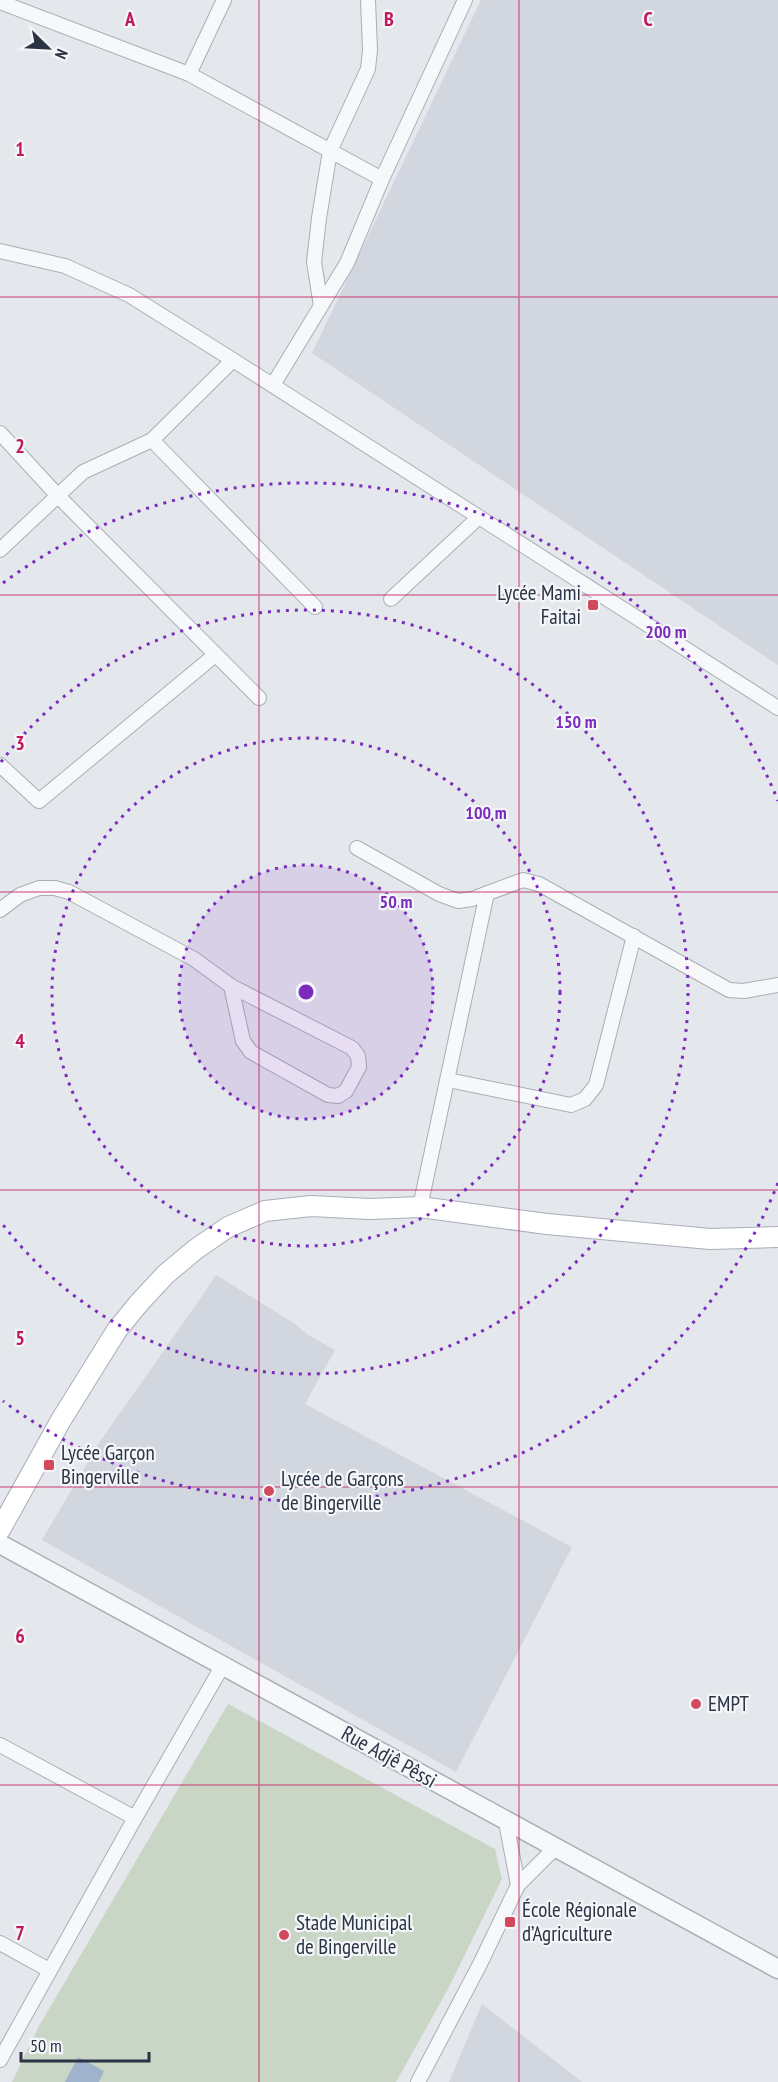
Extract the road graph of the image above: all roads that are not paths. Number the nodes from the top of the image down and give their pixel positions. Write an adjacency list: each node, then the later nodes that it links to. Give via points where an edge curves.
1 (224, 0): 5 (street)
2 (368, 0): 6 (street, via 368,69)
3 (465, 0): 7 (street)
4 (0, 2): 5 (street)
5 (189, 75): 6 (street)
6 (330, 152): 7 (street); 9 (street, via 314,262)
7 (382, 179): 9 (street, via 347,263)
8 (0, 251): 10 (street, via 65,266 129,295)
9 (321, 306): 11 (street)
10 (234, 360): 11 (street); 13 (street)
11 (273, 385): 15 (street)
12 (0, 433): 14 (street)
13 (152, 440): 14 (street, via 83,472); 18 (street)
14 (58, 496): 16 (street); 19 (street)
15 (479, 517): 17 (street); 21 (street)
16 (0, 550)
17 (391, 599)
18 (315, 607)
19 (215, 655): 20 (street); 22 (street, via 39,801)
20 (259, 698)
21 (778, 708)
22 (0, 765)
23 (357, 848): 24 (street, via 458,901)
24 (487, 893): 26 (street, via 523,880); 29 (street)
25 (0, 910): 28 (street, via 20,895 39,888 69,892 194,959)
26 (634, 936): 27 (street, via 729,990); 29 (street, via 596,1085 585,1099 571,1105)
27 (778, 985)
28 (231, 986): 28 (street, via 352,1048 359,1067 346,1091 338,1096 328,1095 251,1052 243,1041)
29 (448, 1080): 30 (street)
30 (420, 1207): 31 (main road, via 710,1239); 32 (main road, via 311,1206 265,1211 228,1227 196,1249 166,1275 117,1330)
31 (778, 1237)
32 (0, 1530)
33 (0, 1544): 34 (street, Rue Adjê Pêssi)
34 (223, 1665): 36 (street); 37 (street, Rue Adjê Pêssi)
35 (0, 1745): 36 (street)
36 (135, 1818): 41 (street)
37 (506, 1822): 38 (street, Rue Adjê Pêssi); 39 (street)
38 (555, 1848): 39 (street); 42 (street, Rue Adjê Pêssi)
39 (518, 1885): 44 (street)
40 (0, 1943): 41 (street)
41 (49, 1970): 43 (street)
42 (778, 1970)
43 (0, 2060)
44 (418, 2082)

